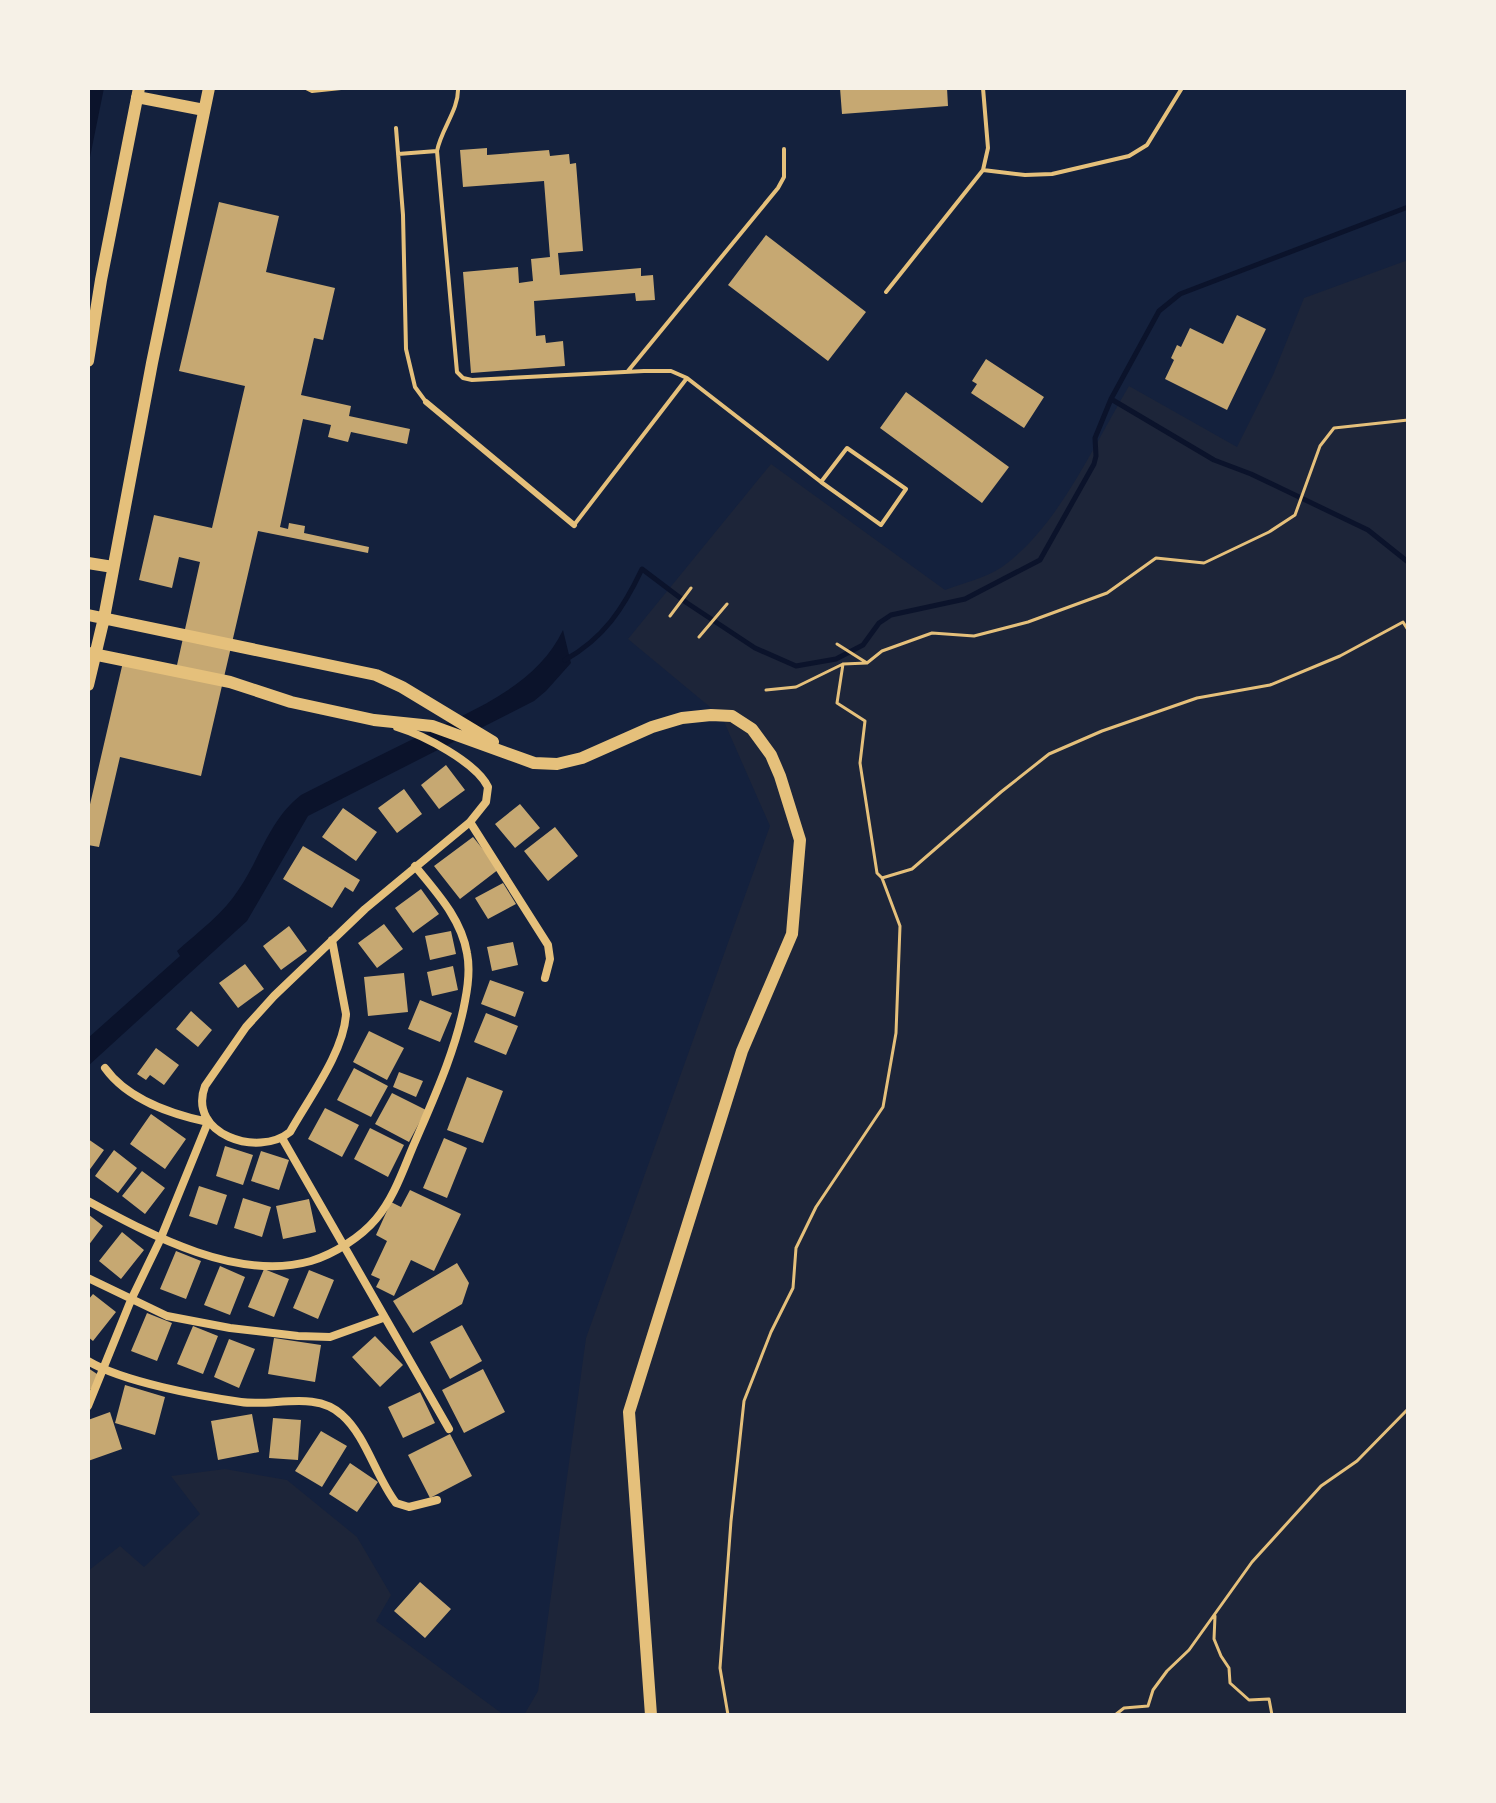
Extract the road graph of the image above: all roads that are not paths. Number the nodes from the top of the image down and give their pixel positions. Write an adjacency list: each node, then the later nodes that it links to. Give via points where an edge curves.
1 (209, 88): 8 (main road)
2 (306, 88): 3 (lane)
3 (341, 88)
4 (458, 88): 11 (lane)
5 (983, 88): 13 (lane, via 988,148)
6 (1182, 88): 13 (lane, via 1147,145 1129,156 1052,174)
7 (138, 92): 8 (main road); 15 (main road)
8 (204, 110): 22 (main road)
9 (396, 128): 12 (lane)
10 (784, 149): 16 (lane, via 784,177 778,188)
11 (437, 151): 12 (lane); 16 (lane, via 457,372 472,380)
12 (398, 154): 18 (lane, via 406,349 415,387)
13 (983, 170): 14 (lane)
14 (886, 292)
15 (88, 361)
16 (628, 371): 17 (lane, via 671,371)
17 (687, 378): 19 (lane); 20 (lane)
18 (426, 402): 20 (street)
19 (821, 482): 19 (lane, via 847,448 906,489 881,525)
20 (574, 525)
21 (88, 563): 22 (main road)
22 (113, 567): 24 (main road)
23 (88, 615): 24 (main road)
24 (104, 618): 25 (main road); 28 (main road, via 376,675 453,716)
25 (92, 654): 26 (main road); 27 (main road, via 230,682)
26 (88, 685)
27 (374, 720): 28 (main road, via 432,726); 29 (street, via 419,733 481,776 488,787 486,802)
28 (483, 740): 47 (main road, via 515,757 547,765 569,762 669,722 732,716 752,729 771,755 800,840 792,934 742,1051 629,1412)
29 (470, 822): 30 (street); 32 (street, via 548,945)
30 (415, 866): 31 (street); 38 (street, via 460,927 467,953 466,999 395,1190 377,1218)
31 (332, 940): 34 (street, via 246,1027 205,1086 201,1105); 35 (street, via 346,1026)
32 (545, 978)
33 (105, 1068): 34 (street, via 131,1093)
34 (208, 1122): 35 (street, via 234,1139); 37 (street)
35 (282, 1138): 38 (street)
36 (88, 1201): 37 (street)
37 (160, 1240): 38 (street, via 218,1258 278,1265 312,1261); 40 (street)
38 (342, 1246): 41 (street)
39 (88, 1278): 40 (street)
40 (131, 1300): 41 (street, via 179,1320 298,1336 338,1336); 43 (street)
41 (383, 1318): 45 (street)
42 (88, 1361): 43 (street)
43 (104, 1369): 44 (street); 46 (street, via 242,1402 301,1401 331,1407 354,1429 396,1503 409,1507)
44 (88, 1406)
45 (449, 1429)
46 (437, 1500)
47 (651, 1715)

